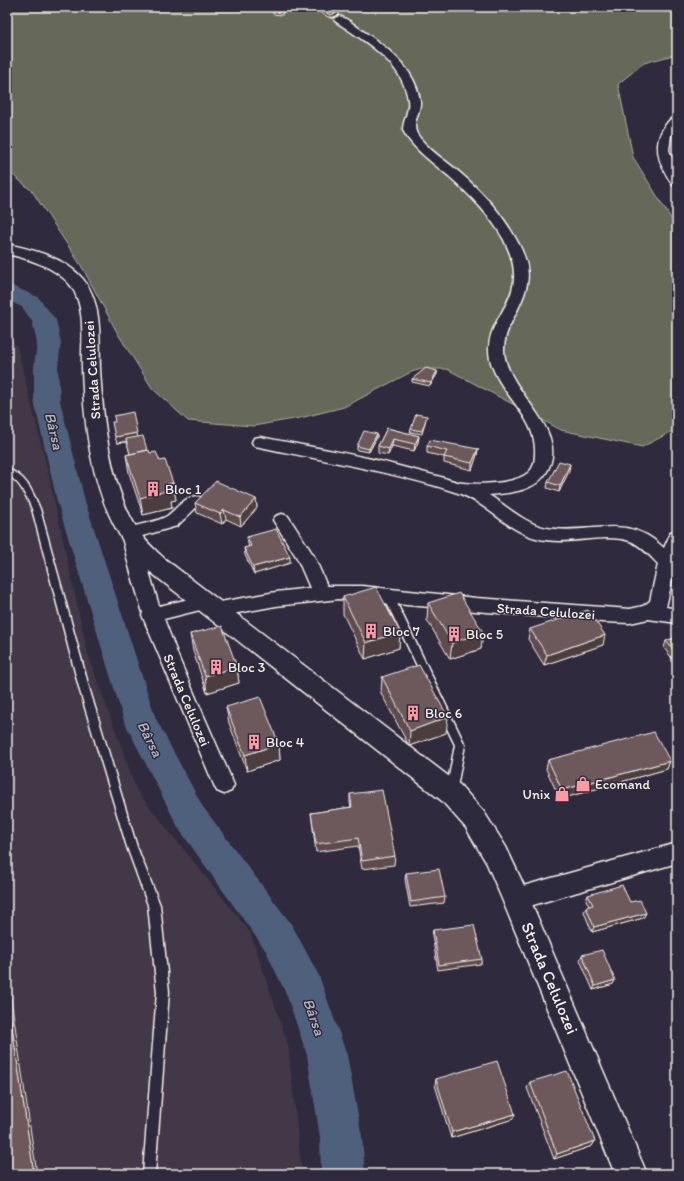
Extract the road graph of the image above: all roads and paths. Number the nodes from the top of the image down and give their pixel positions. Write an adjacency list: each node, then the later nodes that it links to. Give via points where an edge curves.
1 (339, 19): 7 (street, via 386,52 402,70 411,87 414,102 409,129 415,140 479,197 516,250 521,268 520,289 499,334 496,350 506,381 536,423 543,444 544,461 540,472 532,480 518,486)
2 (677, 119): 3 (street, via 668,128 663,149 667,165)
3 (677, 182)
4 (7, 249): 10 (street, Strada Celulozei, via 36,256 64,270 83,293 90,329 92,402 98,445 108,483)
5 (260, 442): 7 (street, via 369,464)
6 (7, 472): 23 (lane, via 17,476 27,489 36,509 92,713 132,847 154,905 163,992)
7 (463, 489): 12 (street, via 496,506 527,528 551,535 632,535 645,542)
8 (195, 501): 10 (street, via 171,522)
9 (282, 520): 13 (street, via 305,556)
10 (130, 533): 15 (street, Strada Celulozei, via 157,565); 17 (street, Strada Celulozei, via 137,571)
11 (677, 536): 12 (street)
12 (667, 562): 16 (street, via 658,605)
13 (321, 593): 14 (street, Strada Celulozei); 15 (street, Strada Celulozei)
14 (388, 595): 16 (street, Strada Celulozei, via 602,615 630,616); 20 (lane, via 460,744)
15 (211, 606): 17 (street, Strada Celulozei); 20 (street, Strada Celulozei)
16 (648, 612): 18 (street, Strada Celulozei)
17 (151, 615): 19 (street, Strada Celulozei)
18 (677, 616)
19 (224, 785)
20 (451, 793): 22 (street, Strada Celulozei, via 475,820 497,856)
21 (677, 853): 22 (street)
22 (516, 899): 24 (street, Strada Celulozei)
23 (149, 1174)
24 (631, 1174)

